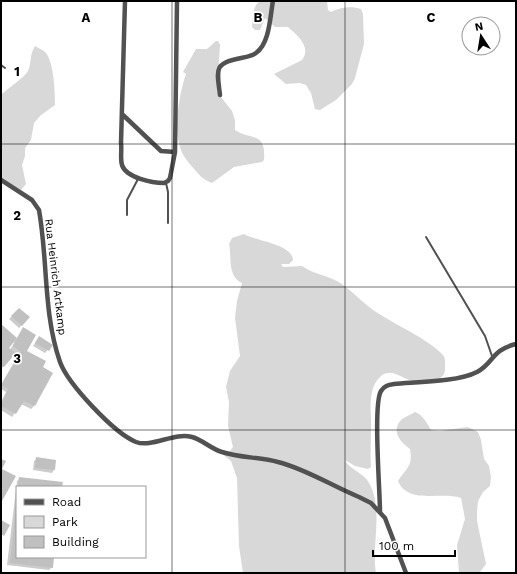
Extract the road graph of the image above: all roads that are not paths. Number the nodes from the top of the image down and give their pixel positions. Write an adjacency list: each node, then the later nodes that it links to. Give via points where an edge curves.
1 (125, 1): 7 (street)
2 (177, 1): 8 (street)
3 (273, 1): 6 (street, via 268,30 260,49 251,56 222,63 218,75)
4 (1, 65): 5 (lane)
5 (5, 68)
6 (220, 95)
7 (123, 115): 8 (street, via 156,148); 9 (street, via 122,165 127,173)
8 (175, 152): 11 (street, via 170,178)
9 (140, 177): 11 (street, via 160,183); 12 (lane, via 127,200)
10 (1, 180): 17 (street, Rua Heinrich Artkamp, via 32,200 39,210 49,308 61,364 70,380 93,408 138,443 144,444 176,436 192,437 223,452 279,462 358,497)
11 (166, 182): 13 (lane)
12 (126, 215)
13 (168, 223)
14 (426, 237): 16 (lane, via 485,336)
15 (516, 344): 16 (street, via 499,350)
16 (492, 356): 17 (street, via 484,368 464,377 394,384 385,386 381,391 378,409)
17 (380, 512): 18 (street, Rua Heinrich Artkamp, via 390,527)
18 (406, 573)

